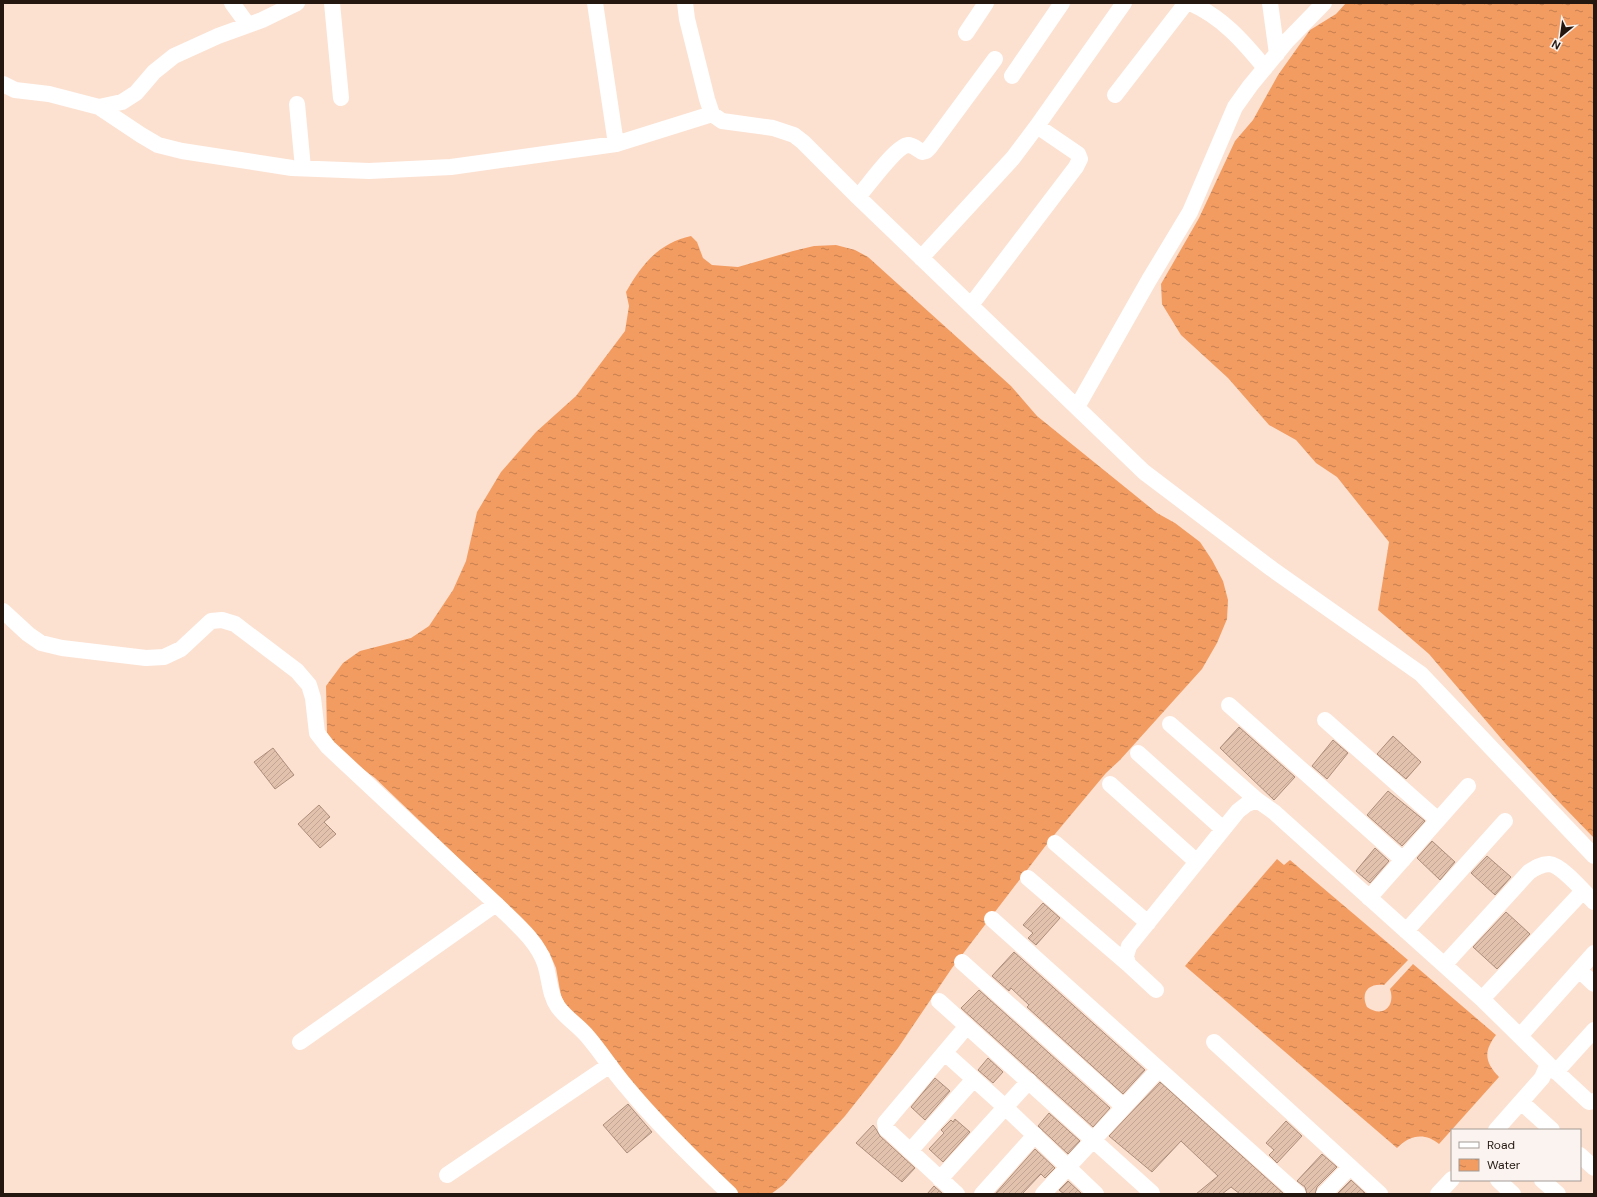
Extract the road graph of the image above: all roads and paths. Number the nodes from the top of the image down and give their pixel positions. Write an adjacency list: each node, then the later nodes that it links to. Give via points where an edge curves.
1 (232, 3): 13 (street)
2 (297, 3): 13 (street)
3 (332, 3): 21 (street)
4 (595, 3): 26 (street)
5 (685, 3): 24 (street)
6 (986, 3): 14 (street)
7 (1062, 3): 18 (street)
8 (1124, 3): 25 (street)
9 (1186, 3): 20 (street)
10 (1190, 3): 17 (street, via 1204,9 1225,24)
11 (1270, 3): 15 (street)
12 (1324, 3): 15 (street)
13 (248, 25): 23 (street, via 174,56 154,72 136,93 122,102)
14 (966, 33)
15 (1277, 54): 17 (street)
16 (995, 59): 28 (street, via 930,147 922,152 912,146 900,148)
17 (1265, 68): 31 (street, via 1235,107 1190,212)
18 (1012, 76)
19 (3, 84): 23 (street, via 16,90 49,94)
20 (1115, 95)
21 (341, 98)
22 (297, 104): 27 (street)
23 (100, 107): 27 (street, via 158,145 182,151)
24 (712, 114): 26 (street); 28 (street, via 722,120 773,128 794,135)
25 (1037, 126): 29 (street, via 1013,158); 30 (street, via 1078,154 1080,159)
26 (616, 144): 27 (street, via 451,167 368,171)
27 (303, 168)
28 (858, 197): 29 (street)
29 (921, 258): 30 (street)
30 (971, 306): 31 (street)
31 (1077, 408): 44 (street, via 1144,472 1272,569 1421,674)
32 (3, 611): 50 (street, via 41,643 146,658 164,657 181,649 211,621 222,620 235,624 297,671 309,685 317,733 328,747)
33 (1229, 705): 45 (street)
34 (1325, 720): 40 (street)
35 (1170, 724): 39 (street)
36 (1138, 753): 42 (street)
37 (1110, 784): 46 (street)
38 (1468, 786): 40 (street)
39 (1257, 800): 42 (street, via 1238,811); 49 (street, via 1274,812)
40 (1438, 820): 45 (street)
41 (1505, 821): 53 (street)
42 (1223, 829): 46 (street)
43 (1055, 843): 52 (street)
44 (1594, 856)
45 (1403, 860): 49 (street)
46 (1197, 862): 52 (street)
47 (1028, 878): 56 (street)
48 (1588, 897): 57 (street, via 1562,871 1550,864 1540,866 1529,872); 61 (street)
49 (1369, 898): 53 (street)
50 (496, 904): 66 (street); 69 (street, via 537,947 546,965 550,991 558,1006 589,1037)
51 (992, 919): 71 (street)
52 (1148, 922): 56 (street, via 1129,946 1126,956)
53 (1406, 931): 57 (street)
54 (1594, 953): 58 (street)
55 (962, 962): 77 (street)
56 (1128, 964): 60 (street)
57 (1444, 965): 61 (street)
58 (1579, 970): 59 (street); 65 (street)
59 (1594, 984)
60 (1156, 990)
61 (1482, 999): 65 (street)
62 (939, 1001): 63 (street)
63 (967, 1026): 68 (street); 73 (street)
64 (1594, 1030): 70 (street)
65 (1520, 1036): 70 (street)
66 (300, 1042)
67 (1214, 1042): 85 (street)
68 (945, 1053): 72 (street); 82 (street, via 885,1123 886,1129)
69 (610, 1065): 87 (street); 93 (street, via 665,1130)
70 (1552, 1068): 74 (street, via 1589,1102); 75 (street)
71 (1159, 1069): 77 (street); 97 (street)
72 (974, 1079): 76 (street); 82 (street)
73 (1029, 1081): 76 (street); 81 (street)
74 (1594, 1101)
75 (1521, 1102): 78 (street); 79 (street)
76 (1005, 1107): 80 (street); 88 (street)
77 (1124, 1107): 81 (street)
78 (1497, 1129)
79 (1551, 1129)
80 (1035, 1136): 84 (street); 95 (street)
81 (1094, 1140): 84 (street); 92 (street)
82 (910, 1151): 88 (street)
83 (1581, 1156): 86 (street)
84 (1068, 1167): 91 (street); 96 (street)
85 (1350, 1167): 98 (street); 99 (street)
86 (1594, 1168)
87 (447, 1175)
88 (940, 1179): 94 (street)
89 (1499, 1181): 100 (street)
90 (1543, 1181): 101 (street)
91 (1046, 1193)
92 (1152, 1193)
93 (730, 1194)
94 (957, 1194)
95 (982, 1194)
96 (1096, 1194)
97 (1298, 1194)
98 (1324, 1194)
99 (1380, 1194)
100 (1513, 1194)
101 (1558, 1194)

